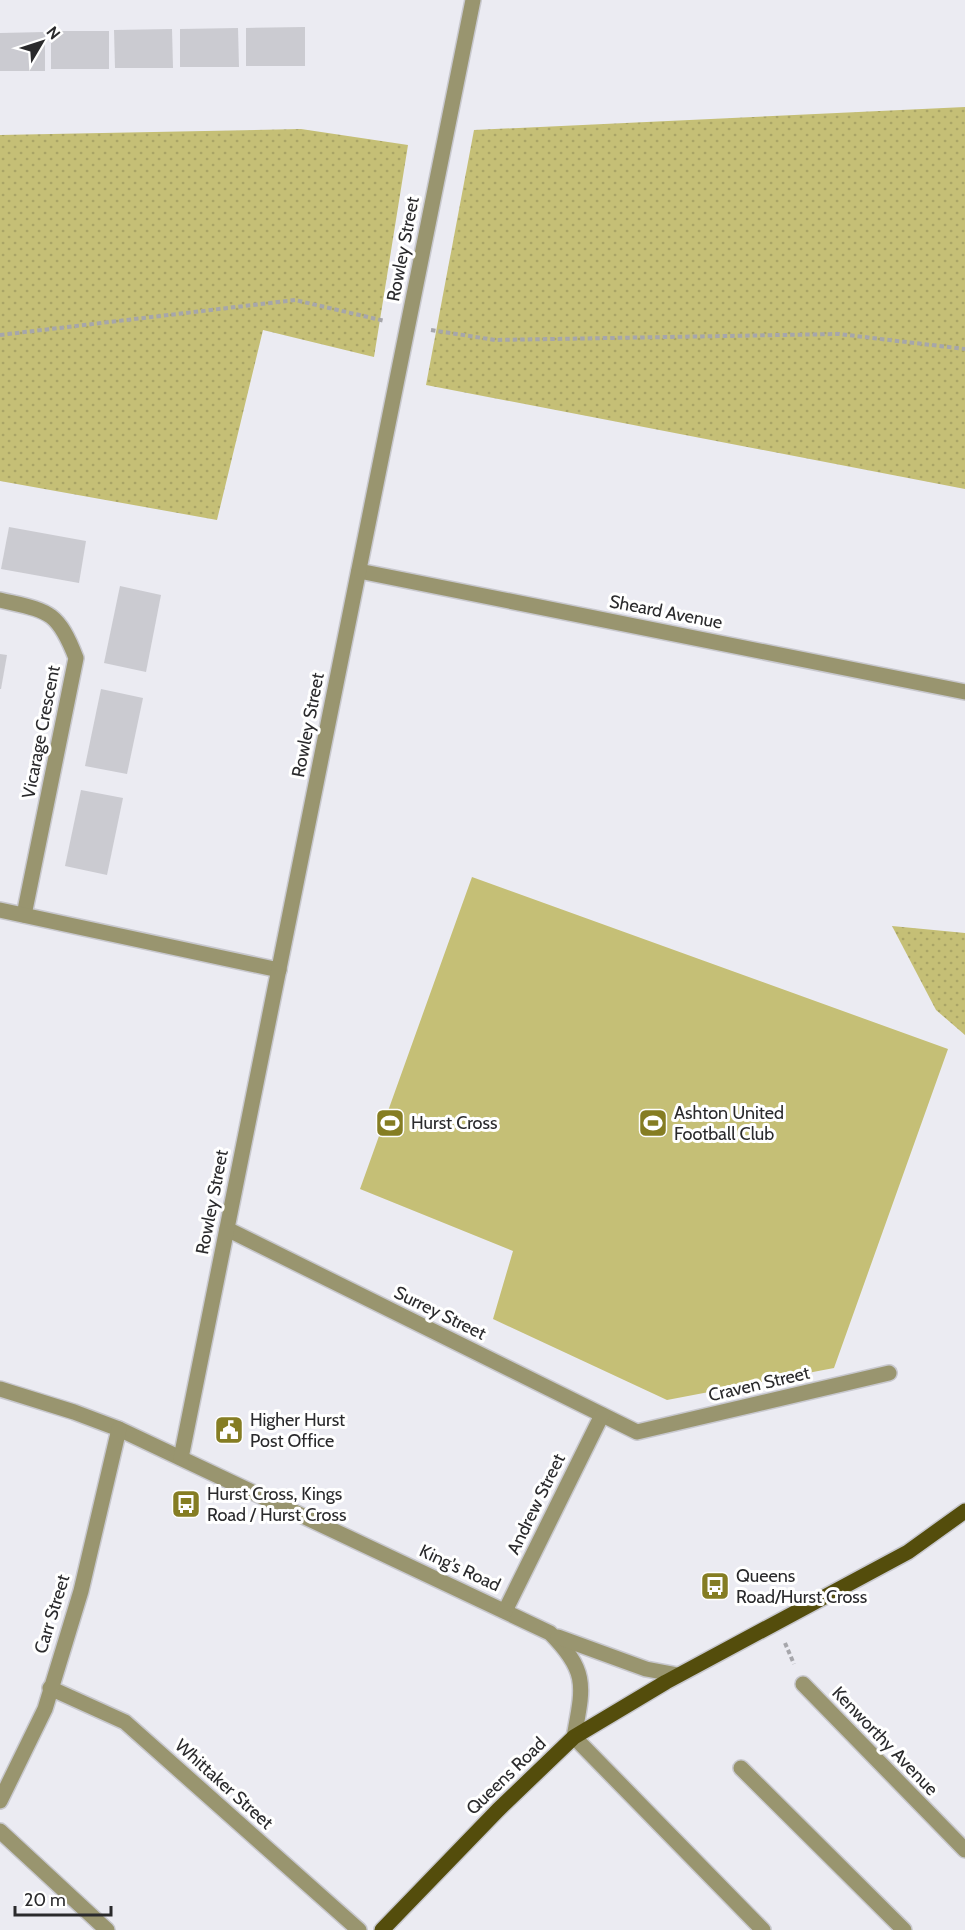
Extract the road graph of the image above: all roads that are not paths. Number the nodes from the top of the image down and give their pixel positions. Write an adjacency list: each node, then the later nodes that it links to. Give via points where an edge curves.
1 (473, 0): 2 (street, Rowley Street)
2 (359, 571): 4 (street, Sheard Avenue); 7 (street, Rowley Street)
3 (0, 600): 6 (street, Vicarage Crescent, via 44,611 60,624 76,658)
4 (965, 692)
5 (0, 910): 6 (street)
6 (24, 915): 7 (street)
7 (279, 970): 8 (street, Rowley Street)
8 (226, 1229): 11 (street, Surrey Street); 14 (street, Rowley Street)
9 (889, 1373): 13 (street, Craven Street)
10 (0, 1389): 12 (street, King's Road)
11 (602, 1415): 13 (street, Surrey Street); 16 (street, Andrew Street)
12 (119, 1429): 14 (street, King's Road); 20 (street, Carr Street, via 81,1591)
13 (637, 1432)
14 (181, 1458): 16 (street, King's Road)
15 (965, 1511): 18 (main road, Queens Road, via 909,1552)
16 (505, 1611): 17 (street, King's Road)
17 (550, 1633): 18 (street, via 646,1669); 21 (street, King's Road, via 568,1651 582,1691)
18 (678, 1675): 21 (main road, Queens Road)
19 (803, 1684): 25 (street, Kenworthy Avenue)
20 (50, 1688): 23 (street, Carr Street, via 45,1709); 27 (street, Whittaker Street, via 125,1722)
21 (574, 1737): 28 (main road, Queens Road); 29 (street)
22 (741, 1768): 30 (street)
23 (0, 1801)
24 (0, 1831): 26 (street)
25 (965, 1850)
26 (107, 1930)
27 (359, 1930)
28 (382, 1930)
29 (763, 1930)
30 (904, 1930)

